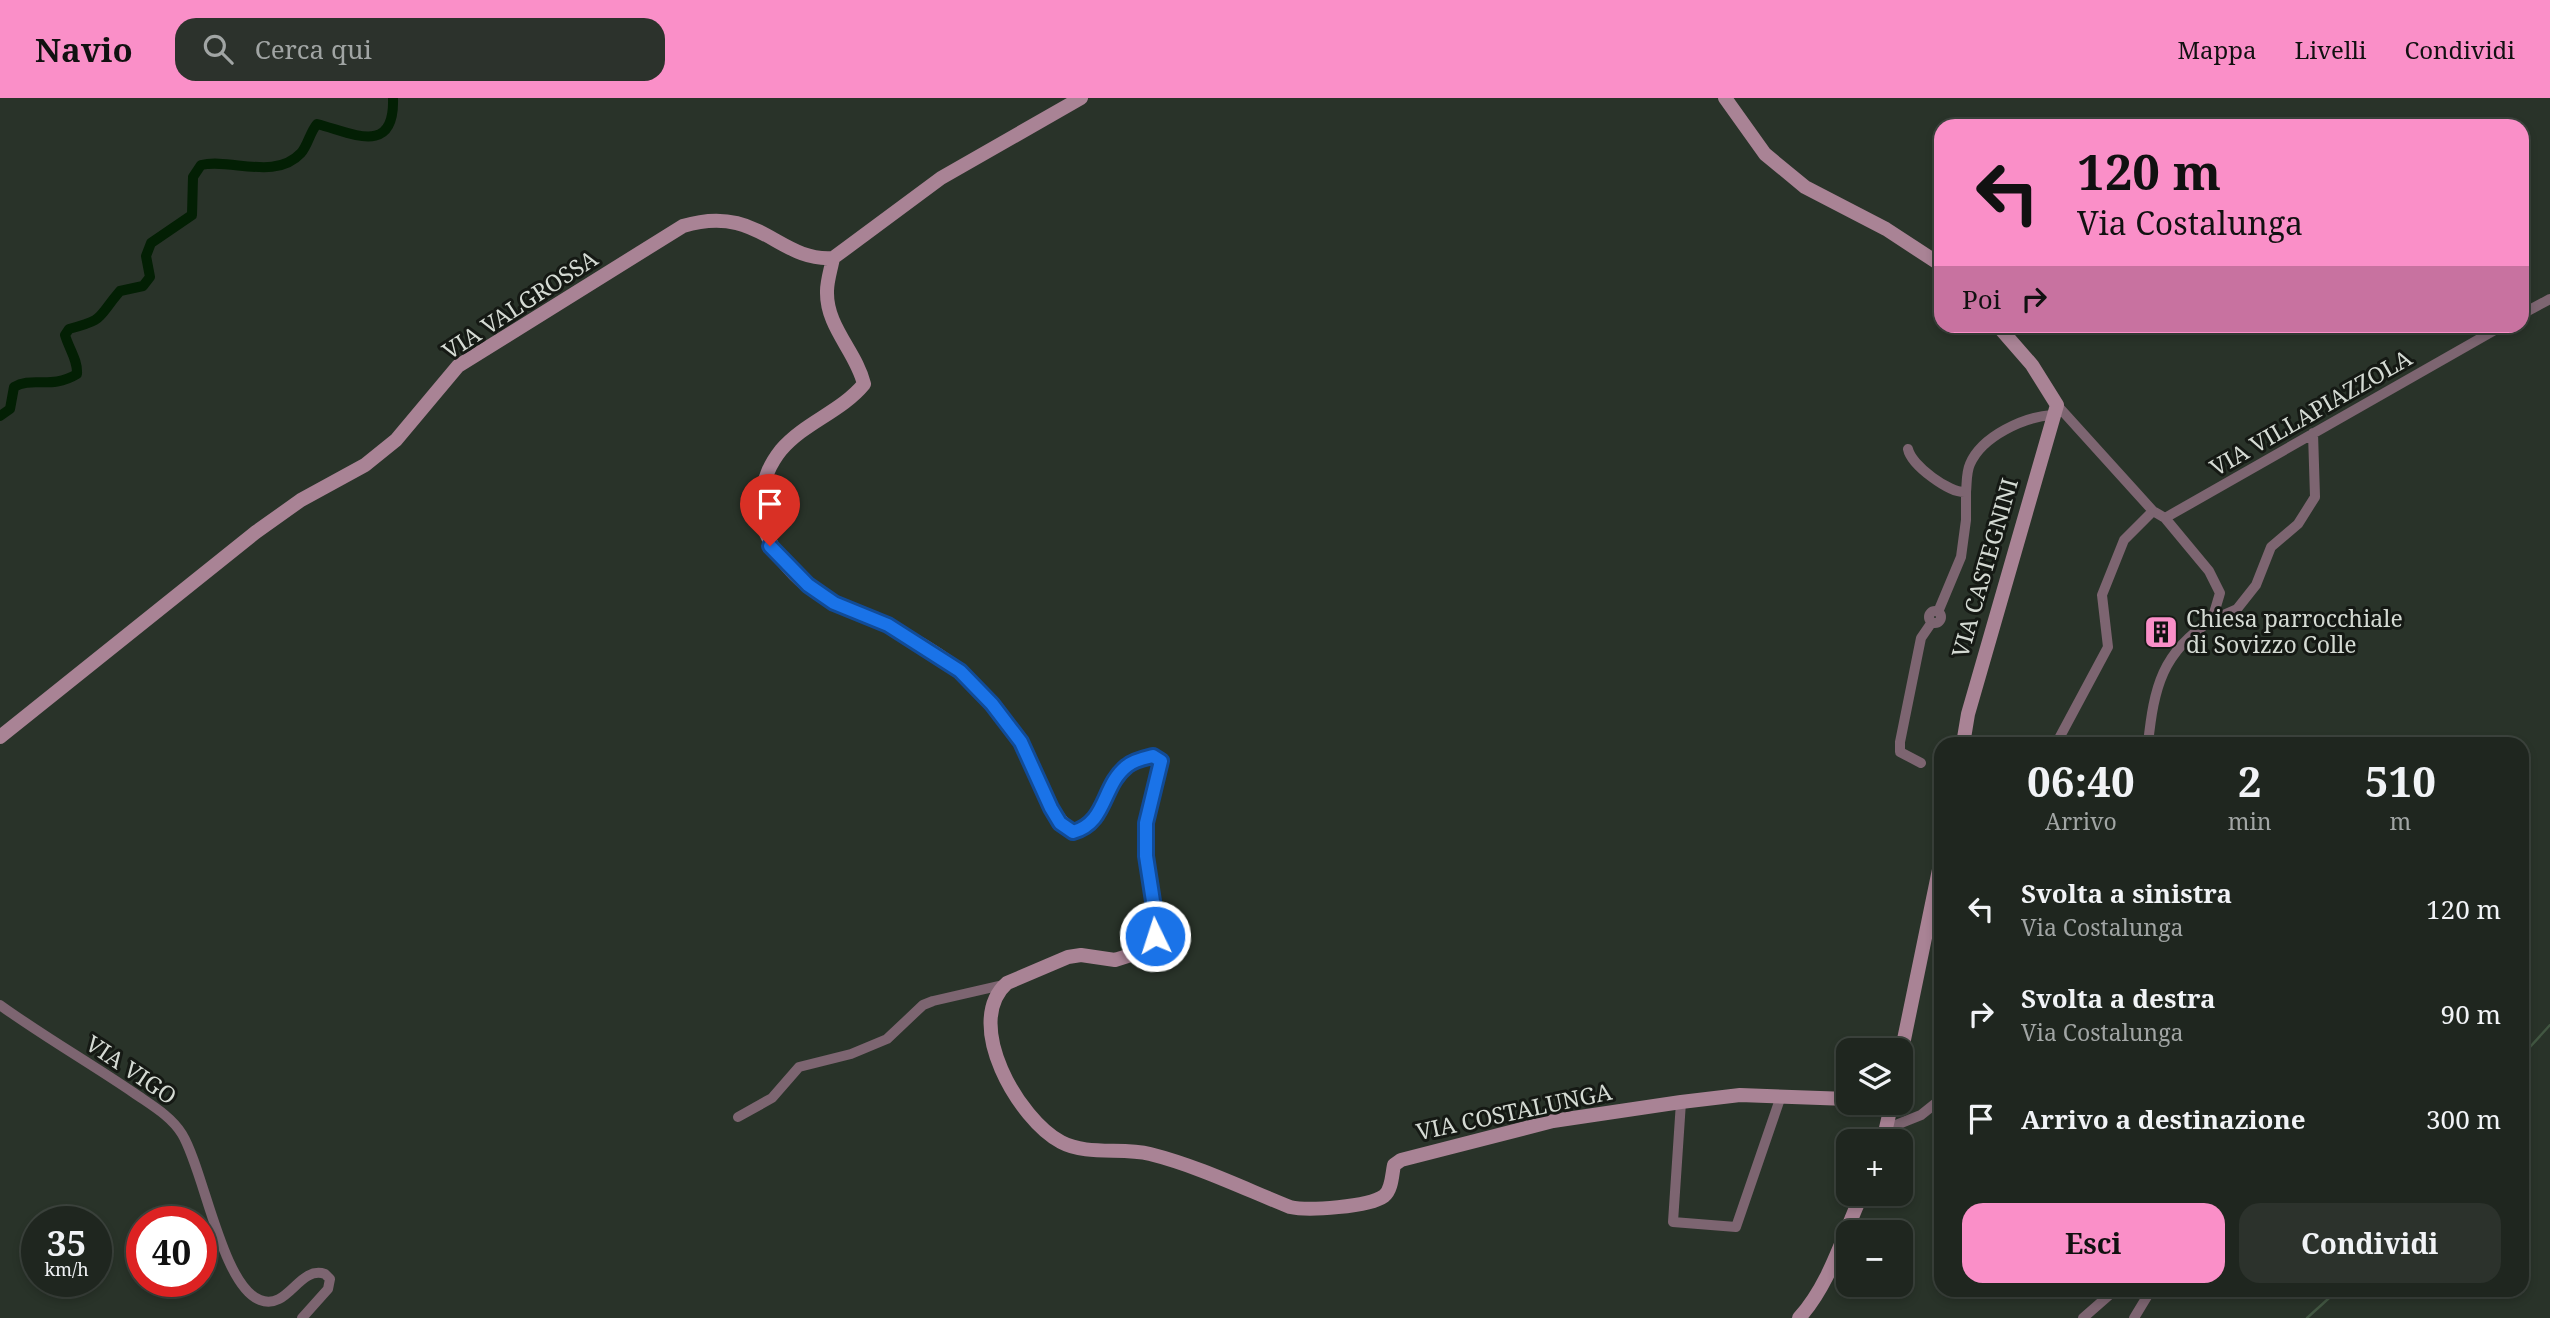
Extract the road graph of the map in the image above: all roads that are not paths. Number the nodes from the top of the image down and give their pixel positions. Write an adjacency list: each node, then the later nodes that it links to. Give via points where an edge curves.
1 (1081, 98): 3 (street, via 941,178)
2 (1725, 98): 4 (street, via 1765,154 1805,187 1886,229)
3 (833, 258): 16 (street, VIA VALGROSSA, via 815,260 758,229 731,221 706,219 683,226 458,366 396,440 365,465 301,500 256,532); 22 (street, via 827,292 834,327 859,366 864,384 854,396 805,427 781,450 765,475 760,506 762,529 770,546 808,585 834,603 888,625 960,671 1021,742 1051,808 1060,823 1073,832 1095,821 1128,765 1153,756 1161,761 1146,823 1157,927 1152,942 1115,960 1068,957)
4 (1934, 260)
5 (2550, 299): 6 (street)
6 (2529, 310)
7 (2004, 333): 9 (street, via 2032,365)
8 (2490, 333): 10 (street, VIA VILLAPIAZZOLA)
9 (2054, 410): 12 (street, via 2034,416 1984,446 1971,461); 13 (street); 17 (street, VIA CASTEGNINI)
10 (2313, 433): 14 (street, VIA VILLAPIAZZOLA); 15 (street, via 2315,497 2298,524 2270,547 2256,585 2237,609)
11 (1908, 449): 12 (street, via 1914,462 1954,492)
12 (1966, 492): 20 (street, via 1961,556 1938,612 1930,614 1932,622 1921,638 1900,742 1900,752)
13 (2153, 511): 14 (street); 18 (street, via 2124,540 2102,595 2108,647)
14 (2165, 518): 15 (street, via 2209,570 2220,593)
15 (2212, 620): 19 (street, via 2188,635 2166,662)
16 (0, 737)
17 (1964, 737)
18 (2060, 737)
19 (2150, 737)
20 (1921, 763)
21 (1934, 893): 24 (street)
22 (1007, 984): 27 (street, VIA COSTALUNGA, via 1001,989 992,1020 995,1055 1016,1096 1048,1133 1073,1147 1161,1157 1300,1210 1385,1196 1394,1165 1401,1160 1553,1121); 29 (street, via 923,1005 887,1039 852,1054 799,1067 772,1098)
23 (0, 1005): 34 (street, VIA VIGO, via 174,1124 189,1149 225,1251 251,1294 260,1300 276,1300 307,1276 325,1274 330,1279 328,1289)
24 (1904, 1038)
25 (1781, 1096): 26 (street, VIA COSTALUNGA); 27 (street, VIA COSTALUNGA); 27 (street, via 1736,1227 1672,1222)
26 (1836, 1098)
27 (1681, 1101)
28 (1934, 1104): 30 (street)
29 (738, 1117)
30 (1895, 1129)
31 (1857, 1206): 35 (street, via 1828,1274)
32 (2107, 1297): 36 (street)
33 (2147, 1297): 37 (street)
34 (302, 1318)
35 (1799, 1318)
36 (2082, 1318)
37 (2134, 1318)

